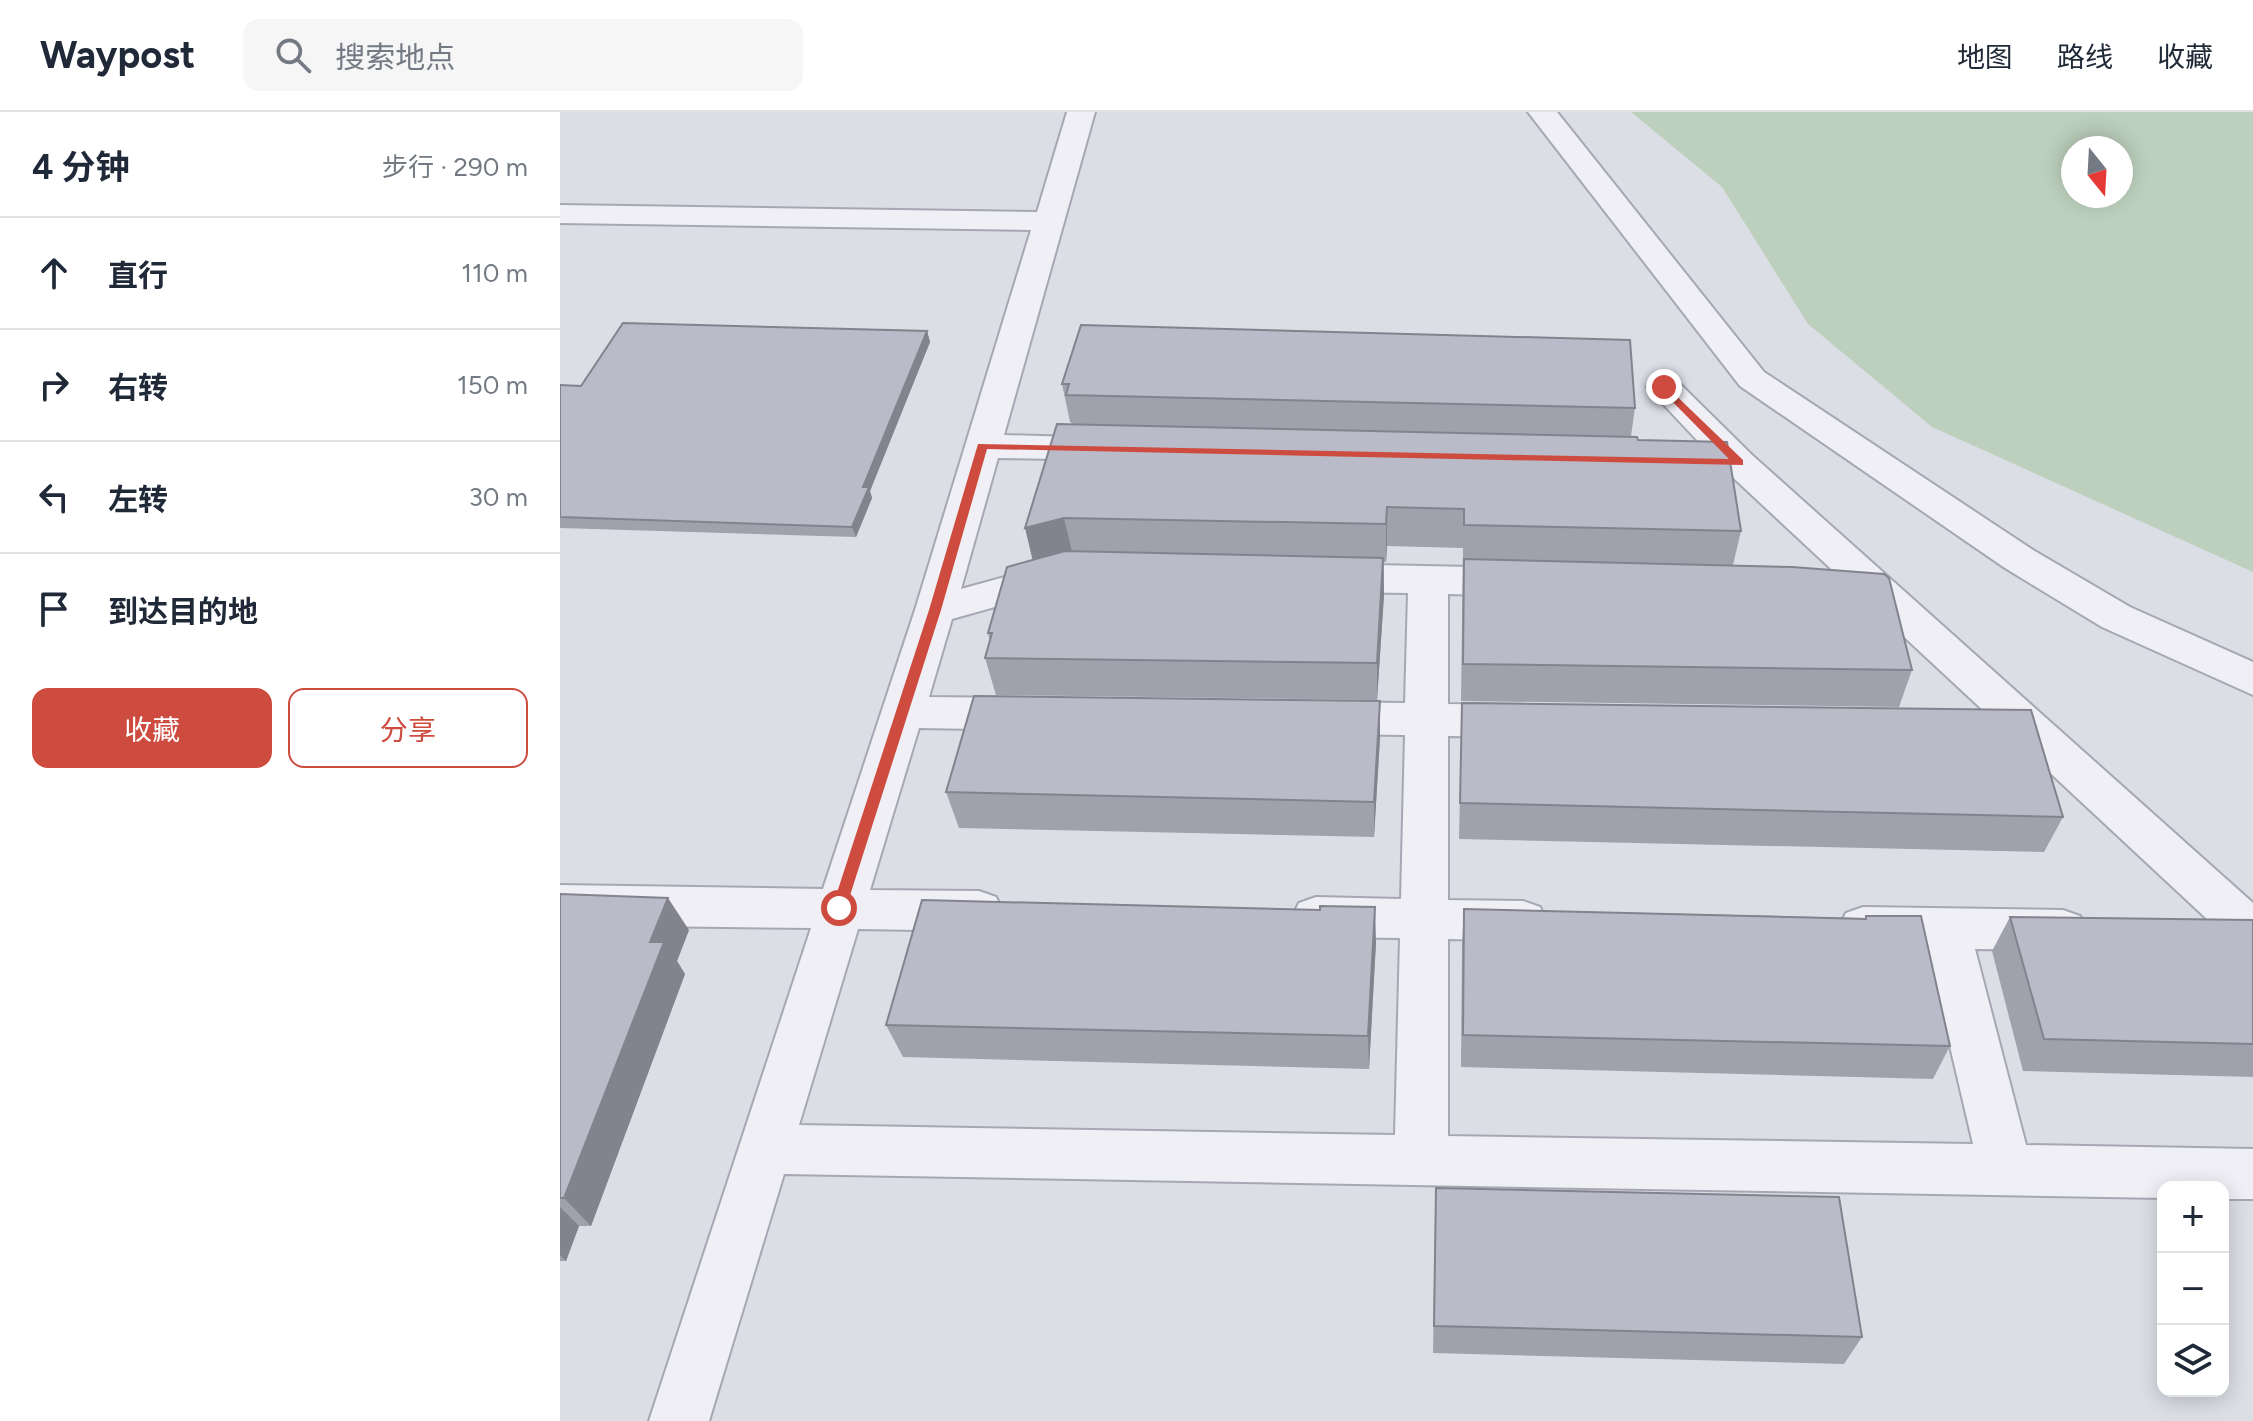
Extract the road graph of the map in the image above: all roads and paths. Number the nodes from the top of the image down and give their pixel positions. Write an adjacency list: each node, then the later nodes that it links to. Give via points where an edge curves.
1 (1081, 112): 4 (street)
2 (1542, 112): 17 (street, via 1752,379 2056,581 2116,617)
3 (560, 214): 4 (street)
4 (1048, 221): 6 (street)
5 (1664, 387): 9 (street)
6 (982, 446): 7 (street); 16 (street)
7 (1140, 449)
8 (1692, 462): 9 (street)
9 (1739, 463): 15 (street)
10 (1088, 573): 16 (street, via 1035,580)
11 (1289, 577): 12 (street)
12 (1428, 581): 13 (street); 21 (street)
13 (1566, 583)
14 (1826, 590): 15 (street)
15 (1885, 595): 24 (street)
16 (935, 610): 18 (street)
17 (2253, 680)
18 (902, 712): 19 (street); 26 (street)
19 (1074, 714)
20 (1290, 717): 21 (street)
21 (1428, 719): 22 (street); 29 (street)
22 (1554, 721)
23 (1965, 727): 24 (street)
24 (2028, 728): 35 (street)
25 (560, 905): 26 (street)
26 (839, 908): 27 (street); 36 (street)
27 (1029, 912)
28 (1267, 916): 29 (street)
29 (1425, 919): 30 (street); 37 (street)
30 (1567, 921)
31 (1820, 926): 32 (street)
32 (1946, 928): 33 (street); 38 (street)
33 (2100, 931)
34 (2192, 932): 35 (street)
35 (2253, 933)
36 (764, 1149): 37 (street); 40 (street)
37 (1421, 1160): 38 (street)
38 (2006, 1170): 39 (street)
39 (2253, 1174)
40 (679, 1421)

